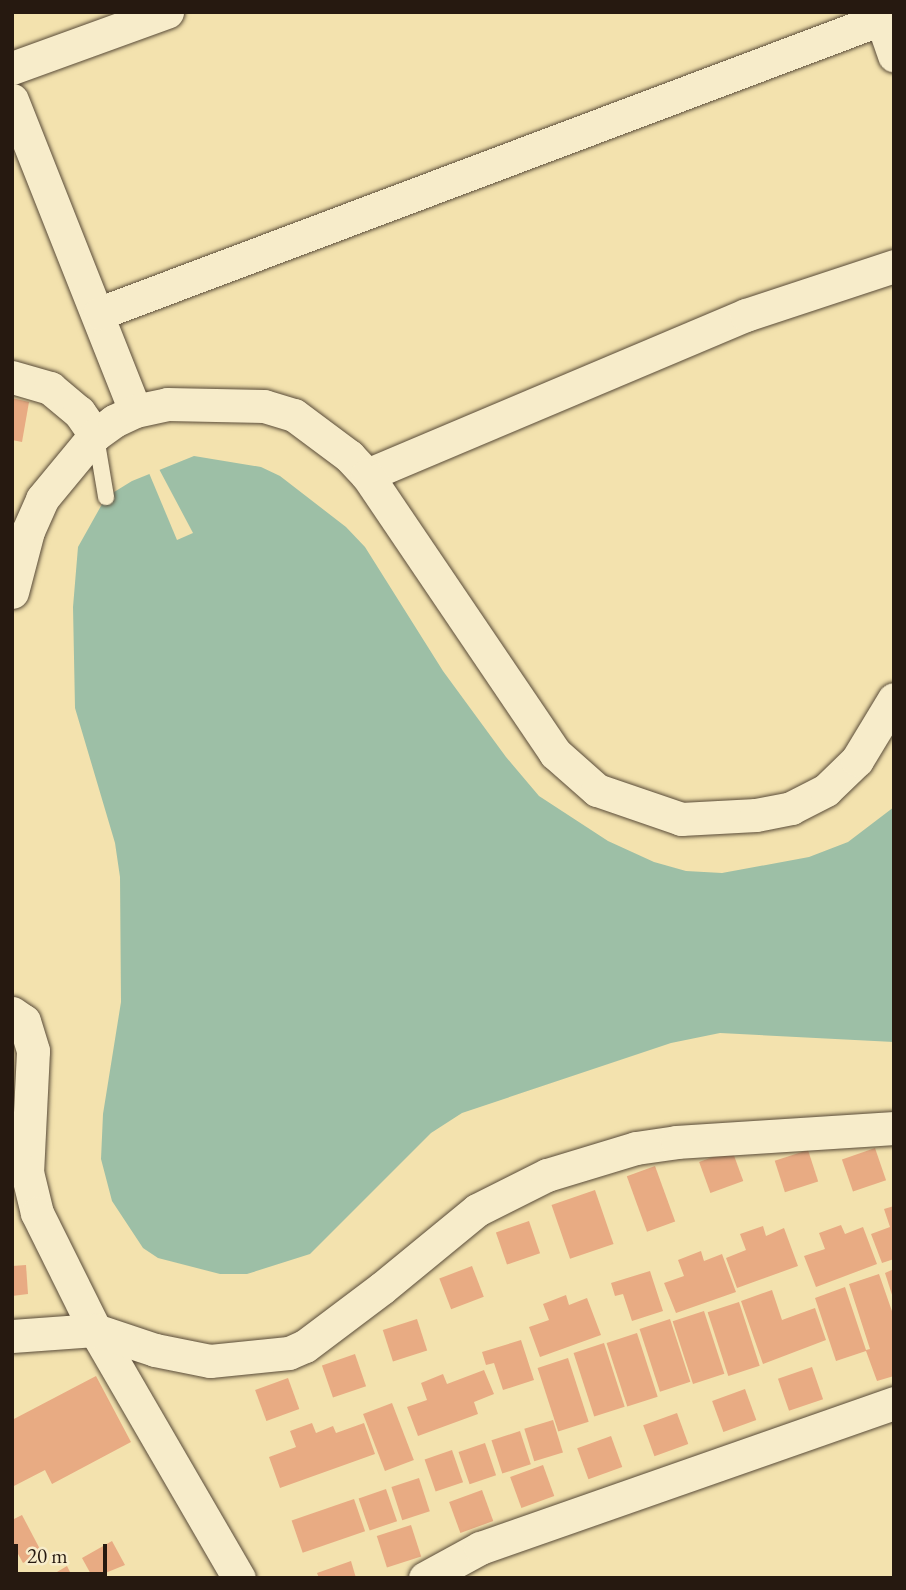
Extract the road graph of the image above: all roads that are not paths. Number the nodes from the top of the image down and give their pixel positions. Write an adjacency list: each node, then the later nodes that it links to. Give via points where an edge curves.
1 (167, 12): 4 (street)
2 (880, 16): 3 (street); 7 (street)
3 (894, 55)
4 (12, 68)
5 (12, 100): 7 (street)
6 (894, 266): 11 (street, via 746,316)
7 (100, 313): 9 (street)
8 (12, 377): 10 (street, via 50,388 79,412)
9 (135, 411): 10 (street); 11 (street, via 200,403 279,408 349,456)
10 (95, 435): 12 (lane); 13 (street, via 42,499)
11 (367, 475): 14 (street, via 555,752 583,780 611,796 681,819 791,808 825,790 857,760)
12 (106, 497)
13 (12, 592)
14 (894, 699)
15 (12, 1013): 17 (street, via 24,1021 33,1051 27,1172 37,1213)
16 (894, 1128): 17 (street, via 677,1142 636,1148 547,1175 477,1210 363,1302 289,1353 210,1361 155,1350)
17 (96, 1330): 18 (street); 20 (street)
18 (12, 1336)
19 (894, 1403): 21 (street, via 480,1548)
20 (239, 1578)
21 (425, 1578)

